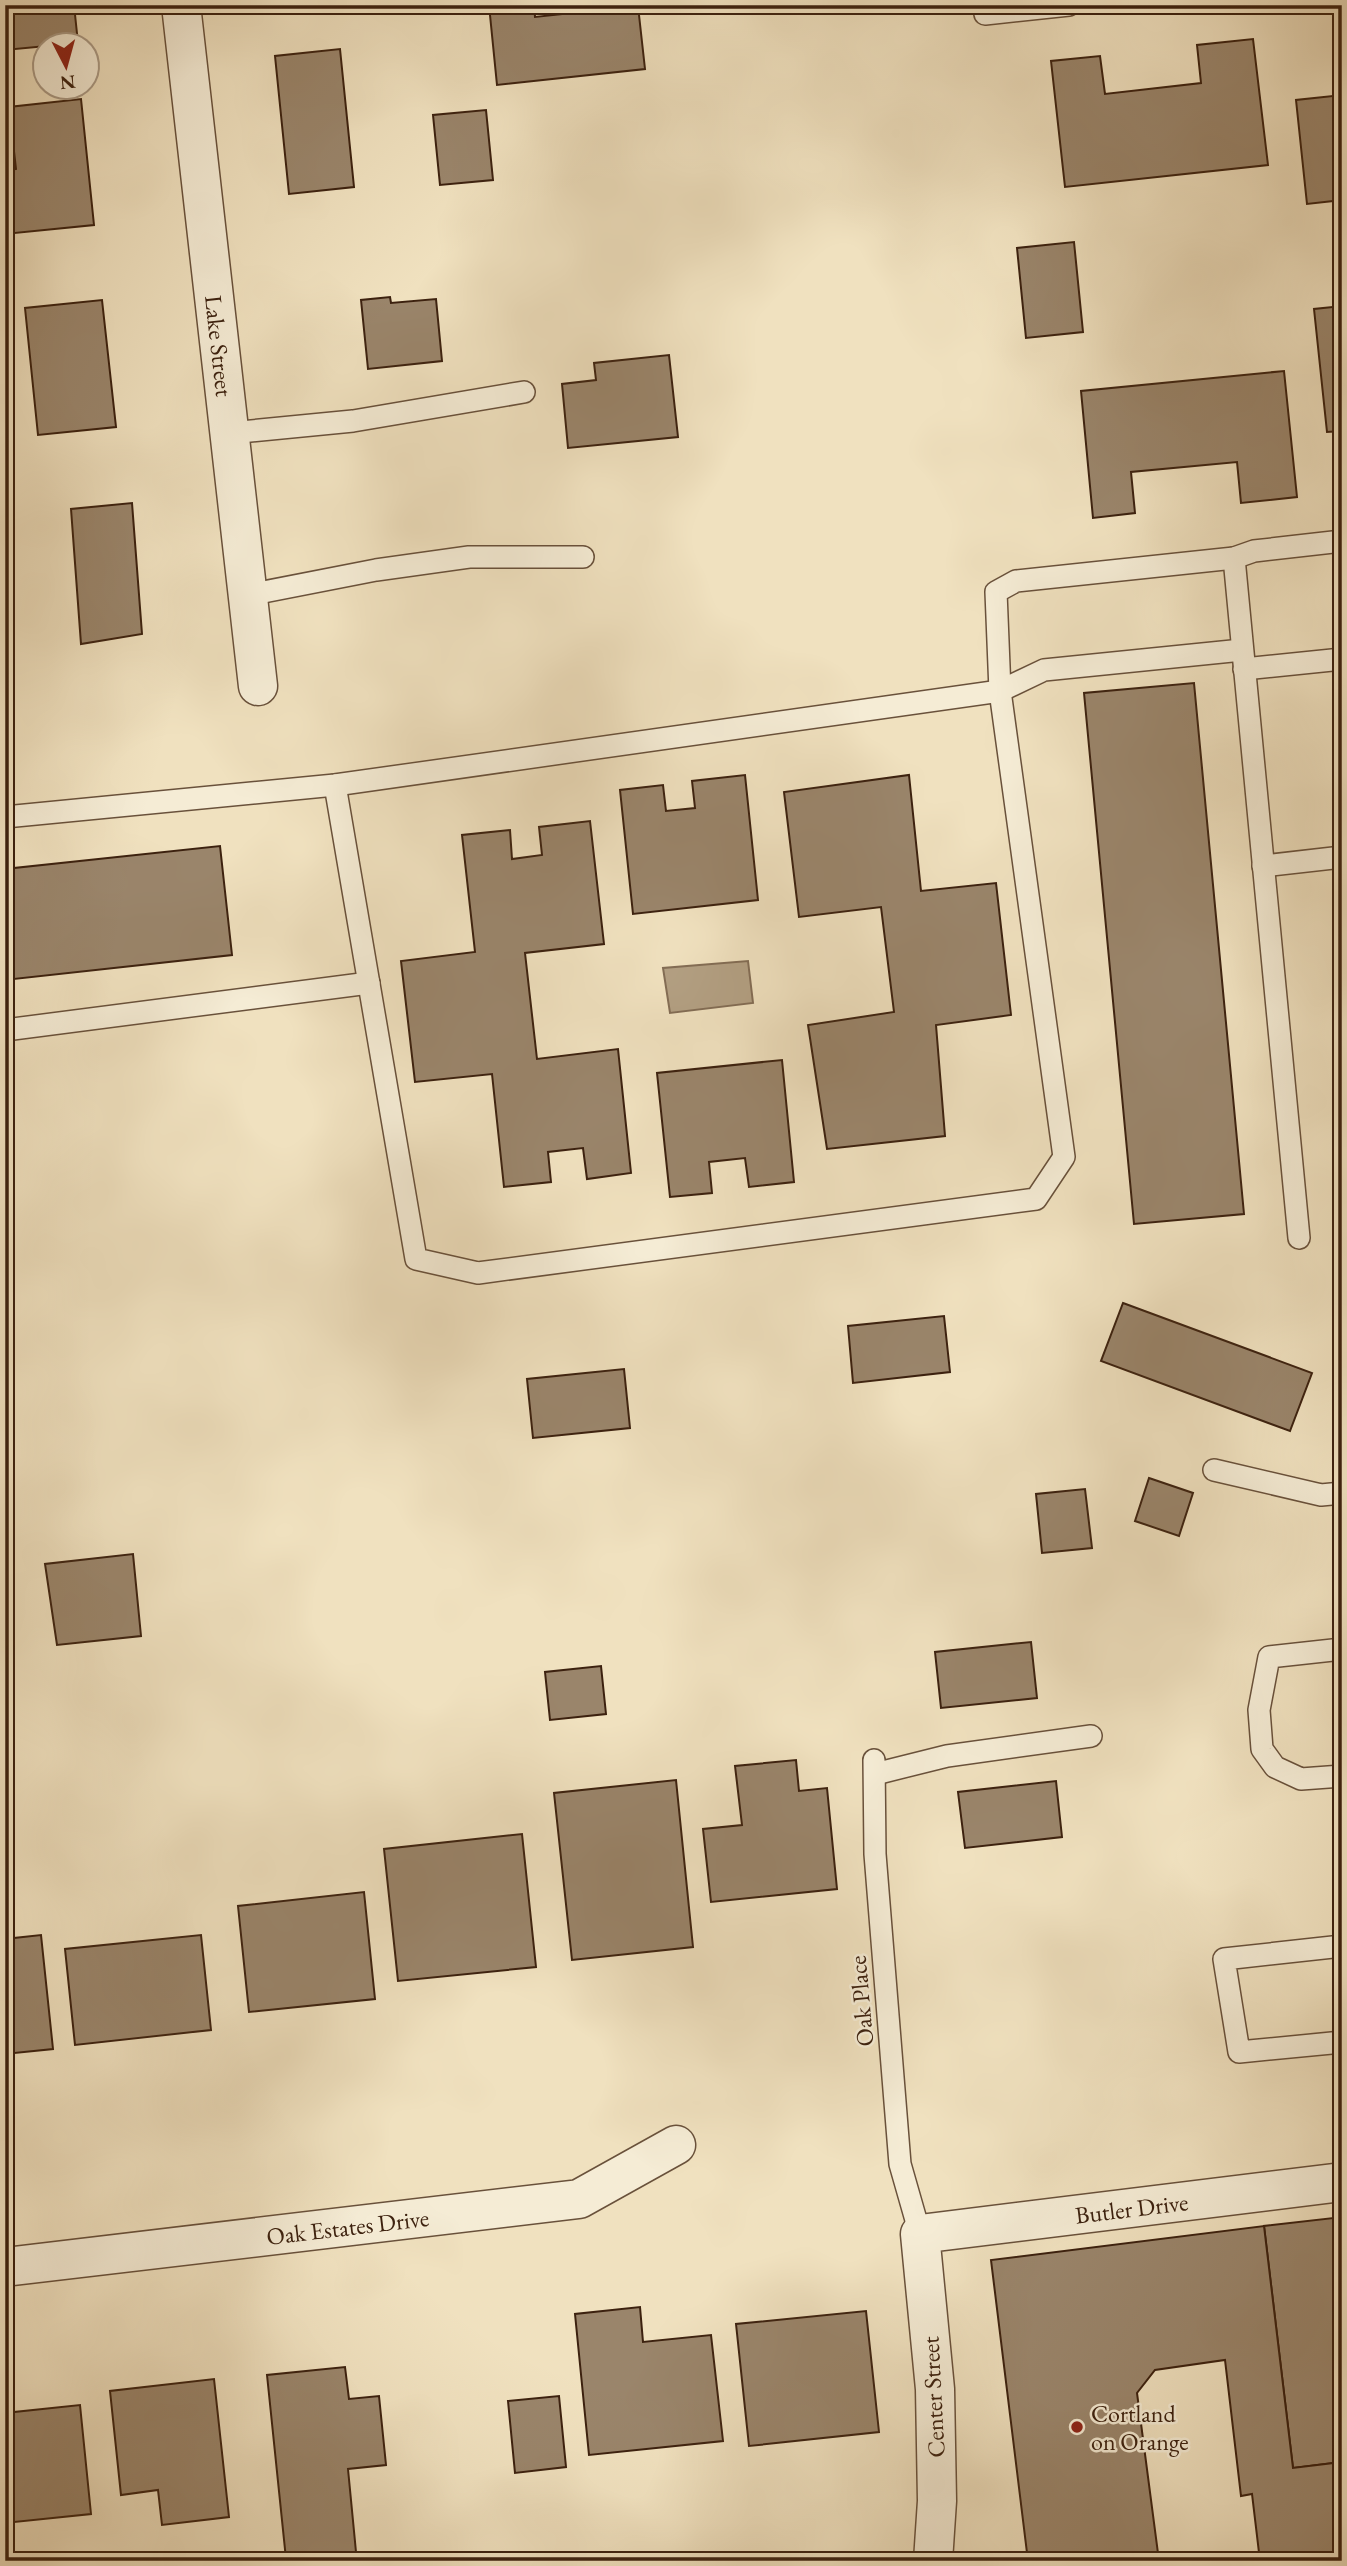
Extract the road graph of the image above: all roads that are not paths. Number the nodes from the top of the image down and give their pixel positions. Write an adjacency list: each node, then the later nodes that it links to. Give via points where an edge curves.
1 (181, 5): 5 (street, Lake Street)
2 (1069, 5): 3 (lane)
3 (985, 14)
4 (524, 391): 5 (lane, via 353,421)
5 (230, 433): 9 (street, Lake Street)
6 (1342, 541): 8 (lane, via 1254,551)
7 (583, 557): 9 (lane, via 468,557)
8 (1234, 558): 11 (lane); 13 (lane, via 1016,581 996,592)
9 (248, 595): 12 (street, Lake Street)
10 (1342, 659): 11 (lane)
11 (1243, 660): 13 (lane, via 1044,670); 17 (lane)
12 (258, 685)
13 (1000, 691): 14 (lane); 18 (lane, via 1064,1157 1036,1199 478,1273 416,1259)
14 (335, 785): 15 (lane); 18 (lane)
15 (5, 817)
16 (1342, 857): 17 (lane)
17 (1263, 866): 20 (lane)
18 (369, 983): 19 (lane)
19 (5, 1030)
20 (1299, 1238)
21 (1214, 1470): 22 (lane, via 1321,1495)
22 (1342, 1493)
23 (1342, 1649): 25 (lane, via 1269,1657 1259,1710 1262,1749 1275,1767 1301,1779)
24 (1091, 1736): 30 (lane, Oak Place, via 875,1767 875,1854 900,2164)
25 (1342, 1776)
26 (1342, 1946): 27 (lane, via 1224,1959 1239,2052)
27 (1342, 2042)
28 (676, 2145): 31 (street, Oak Estates Drive, via 579,2199)
29 (1342, 2182): 30 (street, Butler Drive)
30 (920, 2234): 32 (street, Center Street, via 935,2389)
31 (5, 2267)
32 (933, 2561)

